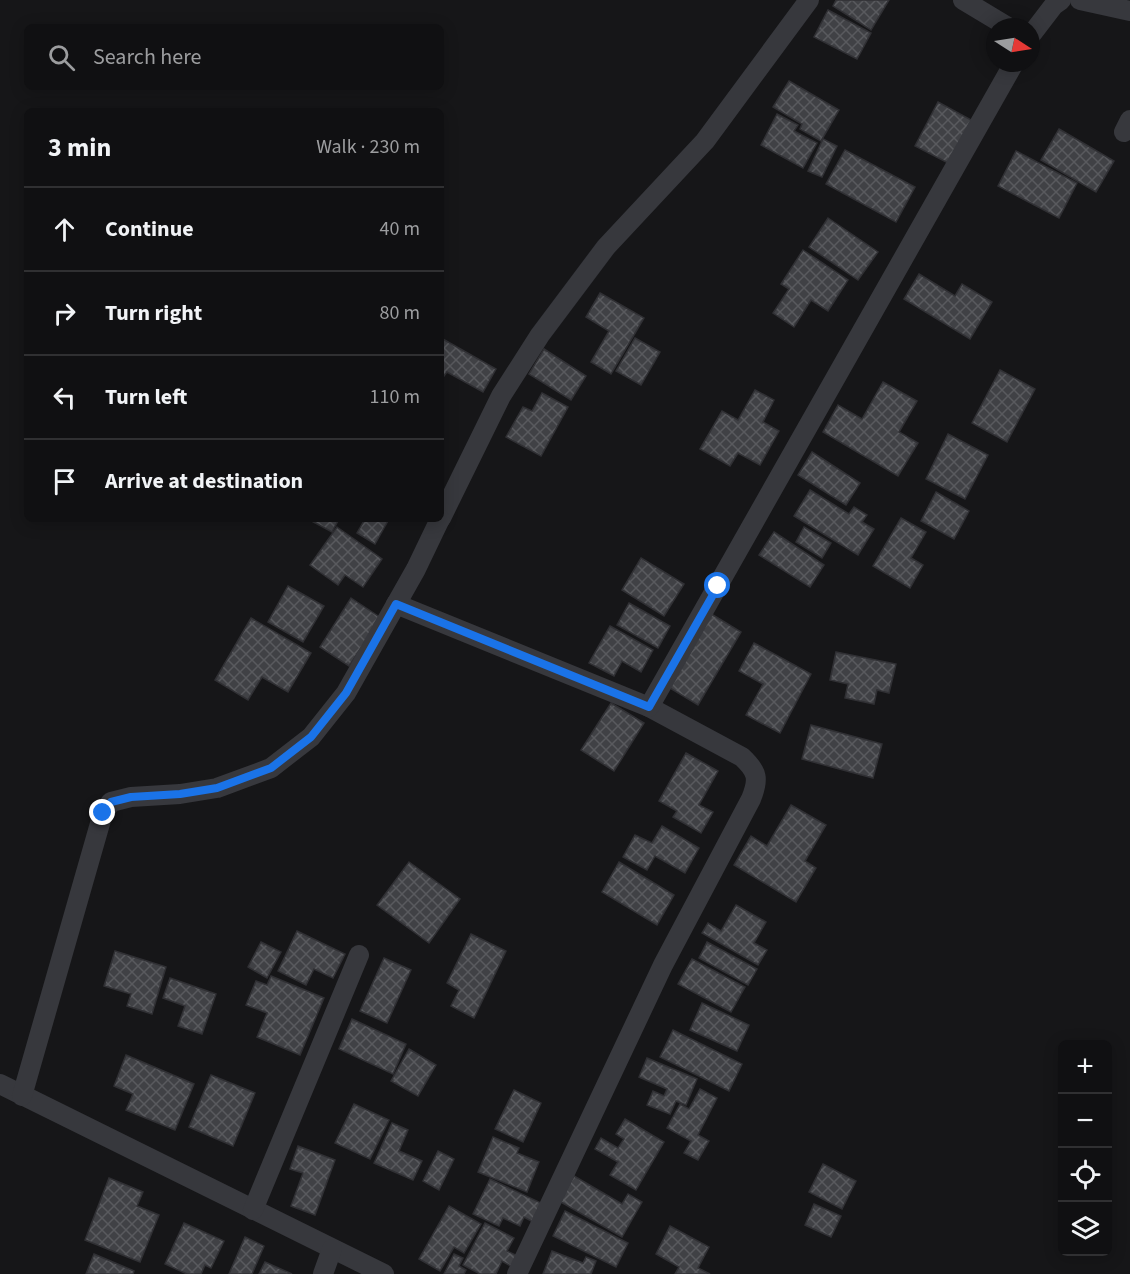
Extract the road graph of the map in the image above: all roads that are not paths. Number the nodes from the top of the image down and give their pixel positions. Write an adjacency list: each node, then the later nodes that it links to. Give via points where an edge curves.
1 (809, 0): 9 (street, via 705,141 606,247 540,335 501,396)
2 (963, 0): 6 (street)
3 (1061, 0): 7 (street)
4 (1080, 0): 5 (street)
5 (1130, 11)
6 (993, 18)
7 (1040, 23)
8 (1009, 72): 12 (street)
9 (444, 512)
10 (439, 522): 11 (street)
11 (396, 604): 12 (street); 15 (street, via 346,693 311,737 271,768 217,788 131,797 107,806)
12 (649, 707): 20 (street, via 742,757 757,778 755,789 663,965)
13 (358, 955): 16 (street)
14 (0, 1084): 15 (street)
15 (22, 1096): 16 (street)
16 (253, 1210): 17 (street)
17 (332, 1249): 18 (street); 19 (street)
18 (322, 1274)
19 (384, 1274)
20 (517, 1274)

